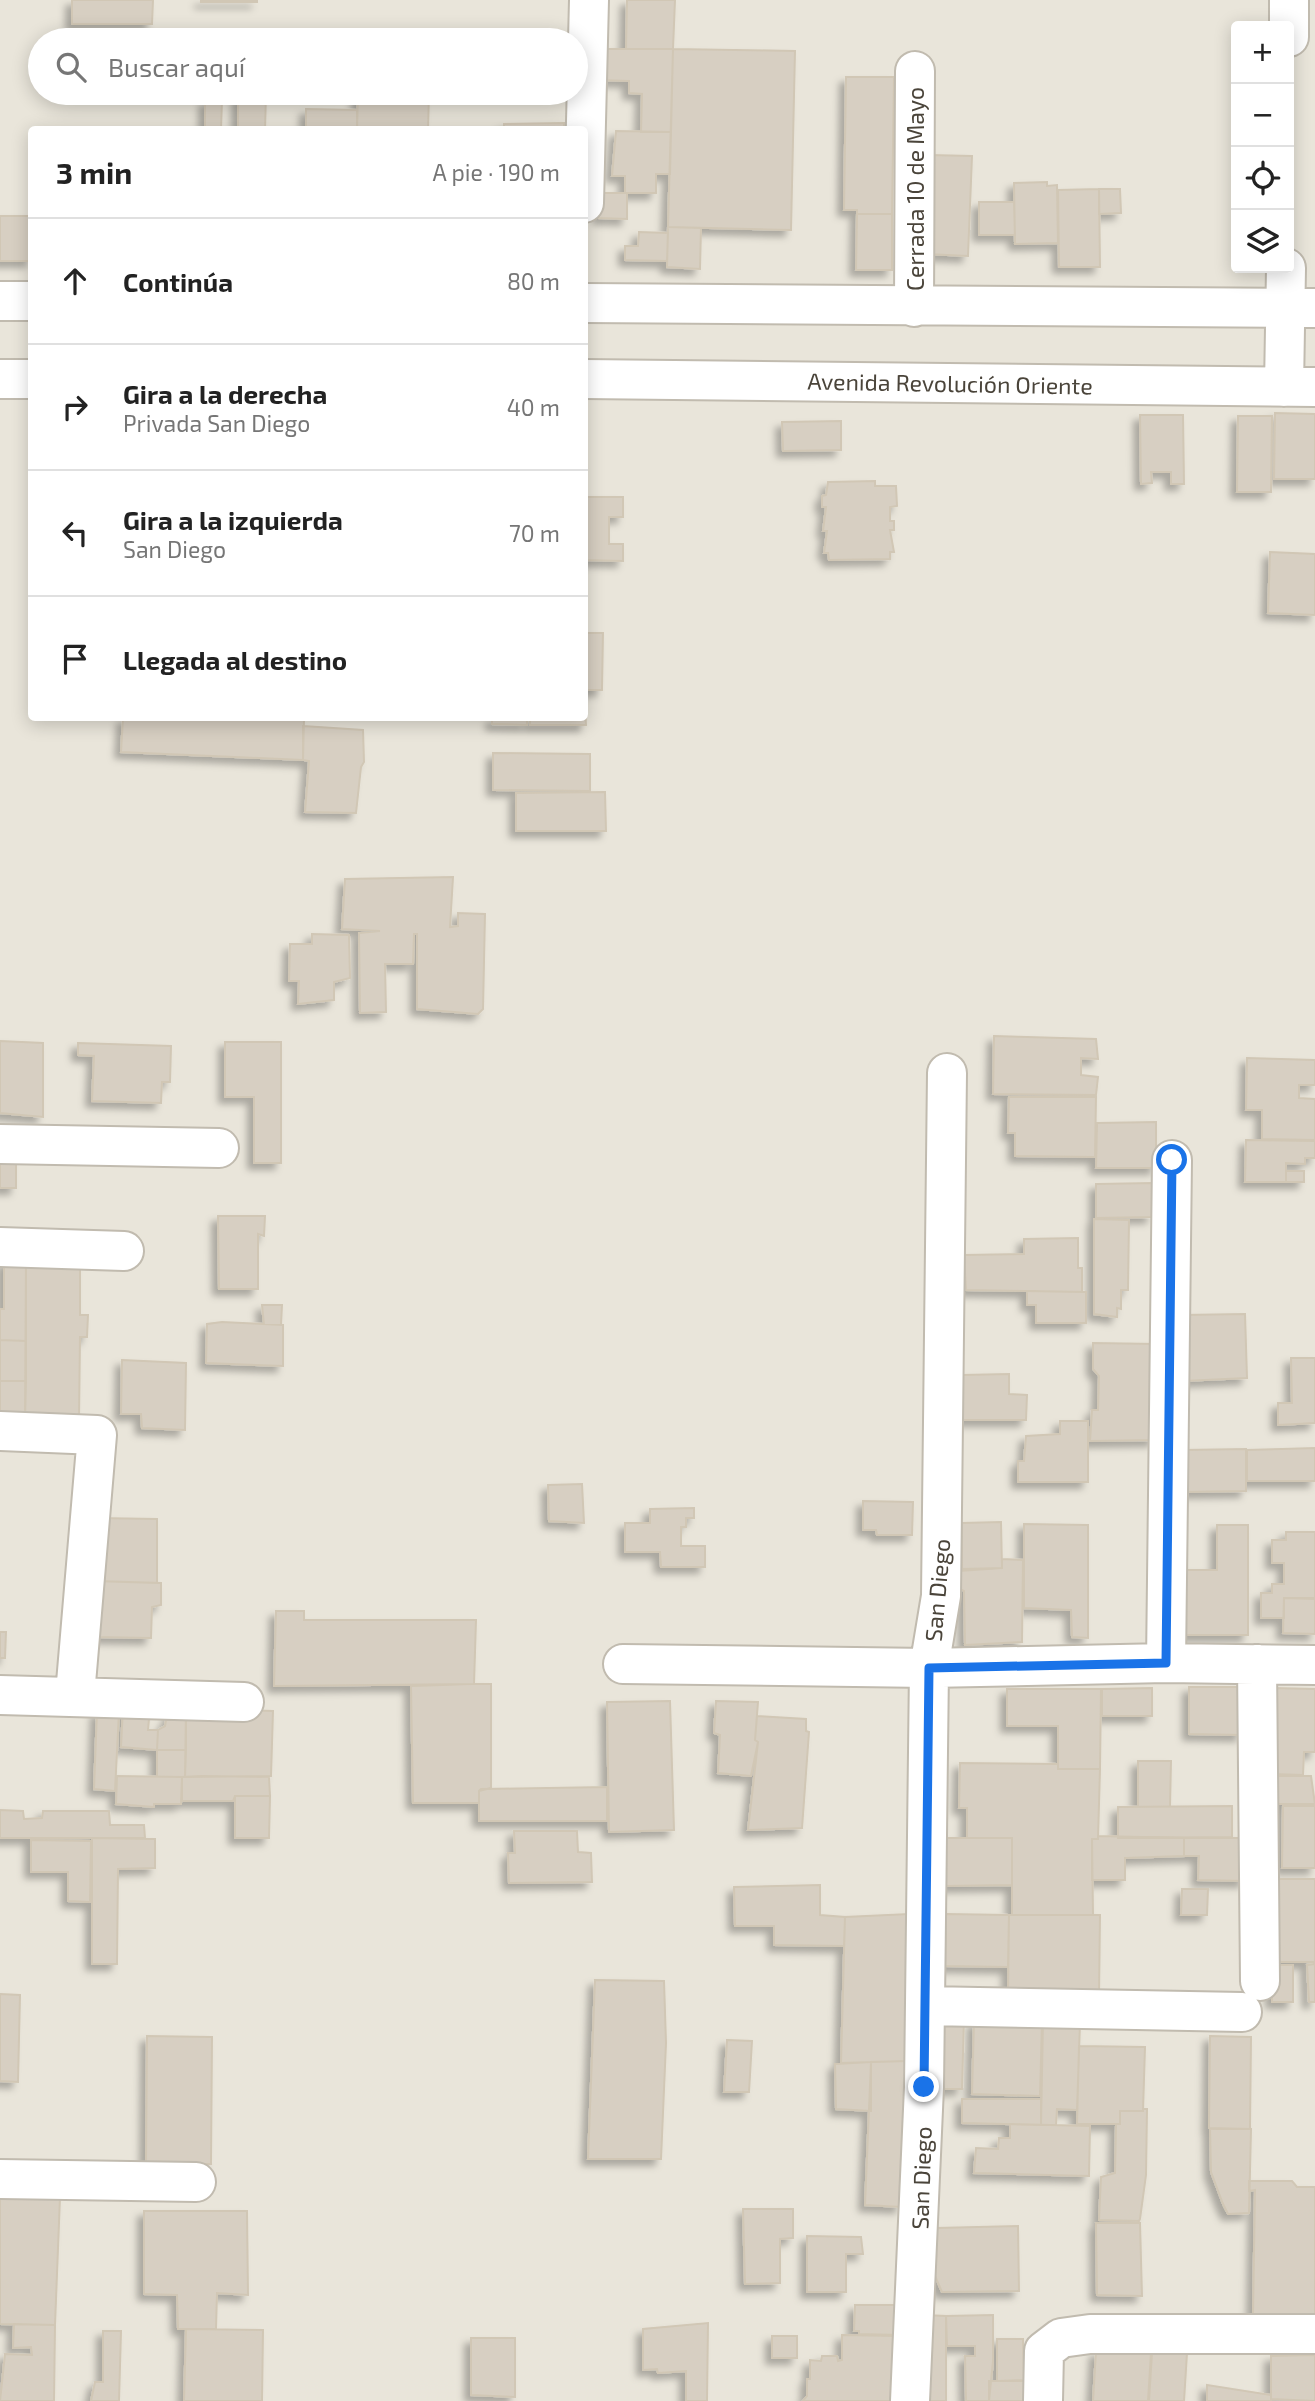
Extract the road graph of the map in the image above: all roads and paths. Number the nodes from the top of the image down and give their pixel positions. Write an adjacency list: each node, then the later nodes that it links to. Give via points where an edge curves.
1 (589, 0): 4 (street)
2 (1289, 0): 3 (street)
3 (1289, 21)
4 (588, 41)
5 (915, 71): 12 (street, Cerrada 10 de Mayo)
6 (586, 105): 7 (street)
7 (586, 126)
8 (1288, 273): 13 (street)
9 (0, 301): 10 (street)
10 (28, 301)
11 (588, 303): 12 (street)
12 (914, 307): 13 (street)
13 (1300, 308): 17 (street)
14 (0, 379): 15 (street)
15 (28, 379)
16 (588, 379): 17 (street, Avenida Revolución Oriente)
17 (1300, 387)
18 (947, 1073): 29 (street, San Diego, via 941,1596)
19 (0, 1144): 20 (street)
20 (219, 1148)
21 (1172, 1160): 25 (street)
22 (0, 1247): 23 (street)
23 (124, 1251)
24 (0, 1431): 31 (street, via 97,1435)
25 (1166, 1663): 27 (street); 29 (street)
26 (623, 1664): 29 (street)
27 (1257, 1664): 28 (street); 33 (street, via 1251,1997)
28 (1315, 1665)
29 (929, 1668): 33 (street, San Diego)
30 (0, 1695): 31 (street)
31 (75, 1695): 32 (street)
32 (244, 1702)
33 (926, 2007): 37 (street, San Diego)
34 (0, 2179): 35 (street)
35 (196, 2182)
36 (1315, 2334): 38 (street, via 1090,2334 1061,2338 1044,2351)
37 (910, 2401)
38 (1043, 2401)

